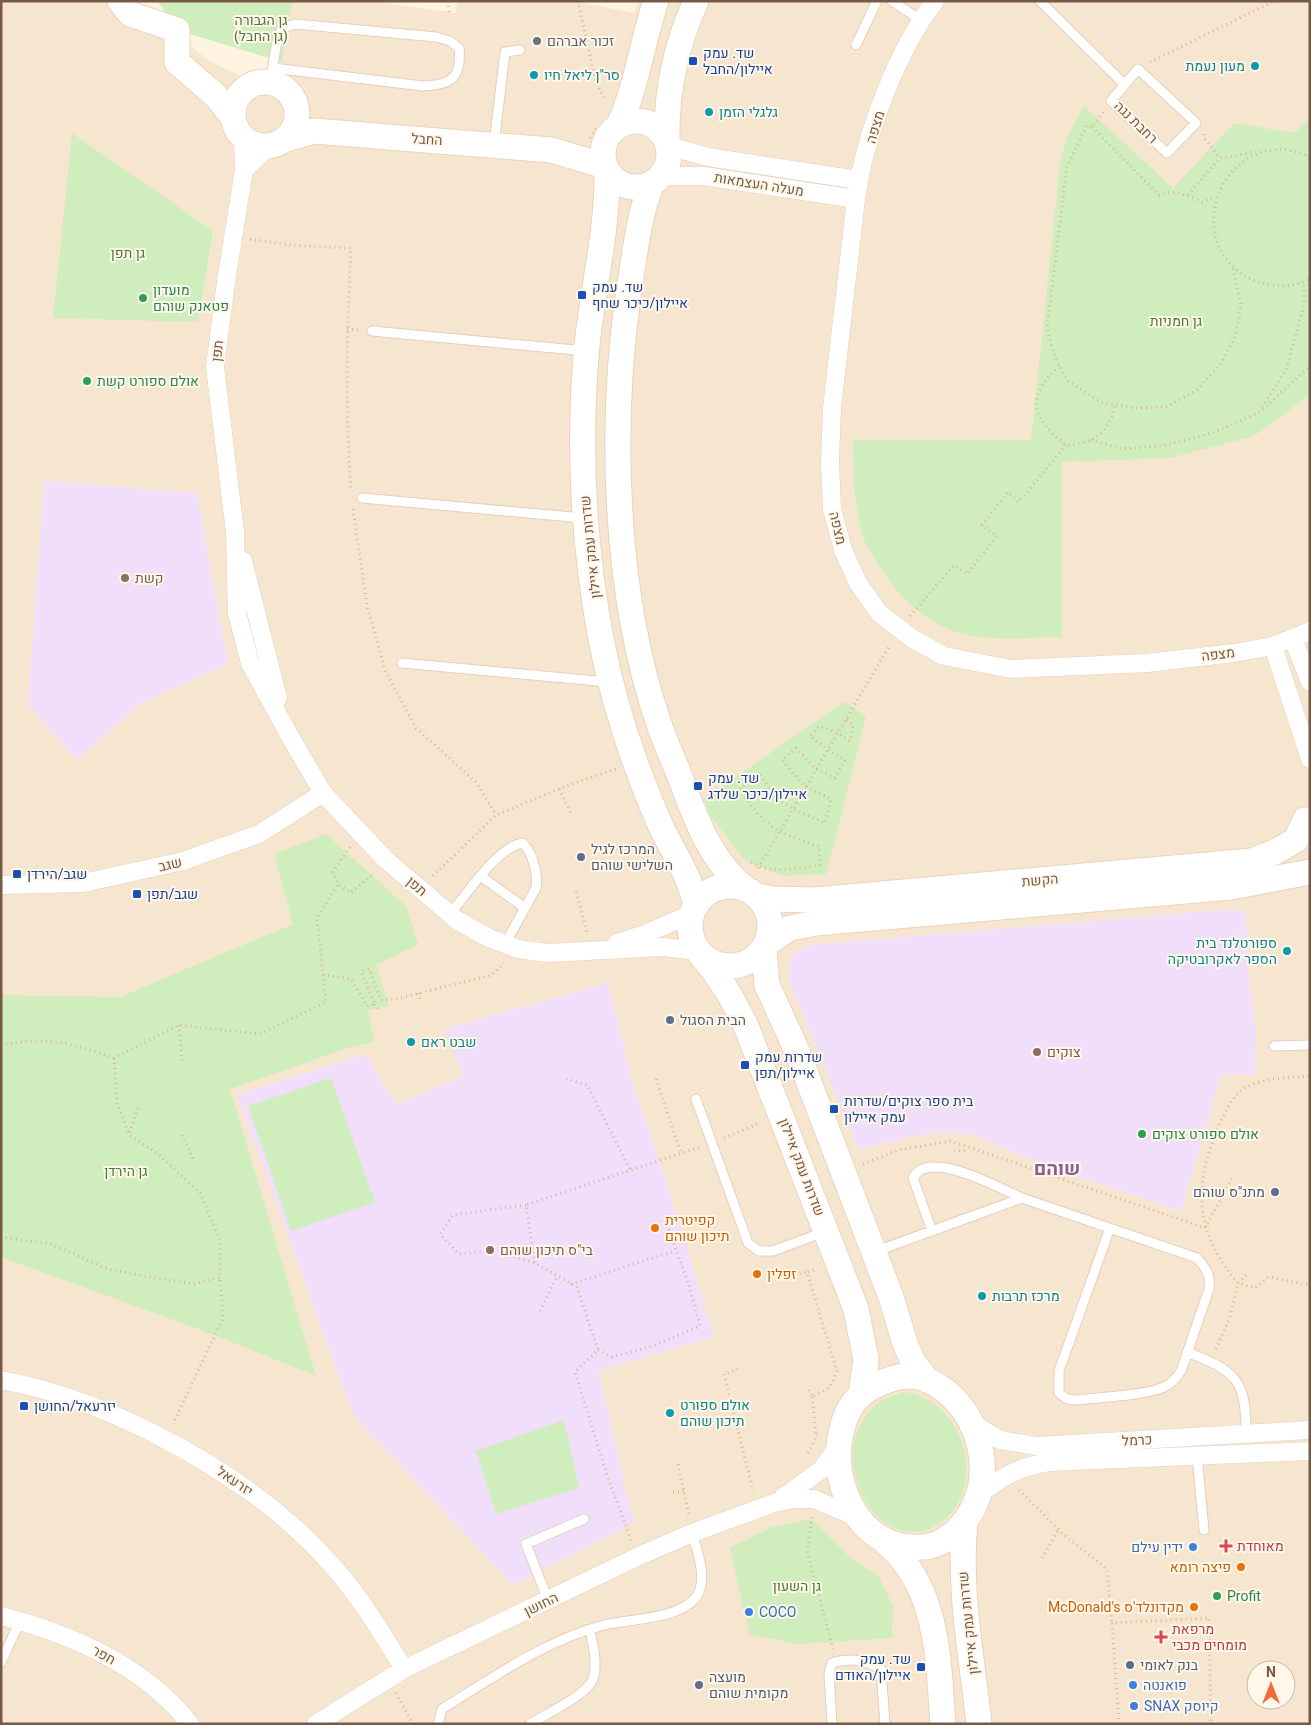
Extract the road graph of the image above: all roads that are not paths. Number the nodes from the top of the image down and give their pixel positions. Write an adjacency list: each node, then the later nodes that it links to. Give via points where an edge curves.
1 (120, 1): 13 (main road, via 130,14 177,30 177,62)
2 (656, 1): 15 (main road, via 629,100)
3 (696, 1): 19 (main road, via 680,43 668,98)
4 (877, 1): 9 (lane)
5 (892, 1): 8 (lane)
6 (935, 1): 8 (street, מצפה)
7 (1040, 1): 12 (lane)
8 (922, 21): 25 (street, מצפה, via 905,49 884,96)
9 (856, 44)
10 (520, 50): 20 (lane, via 504,52)
11 (271, 75): 11 (lane, via 442,85 450,81 460,60 459,48 436,37 305,23 283,28 278,36); 13 (main road, via 248,86); 14 (main road, via 288,92)
12 (1124, 84): 12 (lane, רחבת נגה, via 1138,69 1196,123 1167,152 1111,101)
13 (230, 101): 17 (main road, via 234,124)
14 (297, 110): 16 (main road); 18 (main road, via 297,121)
15 (615, 129): 19 (main road, via 630,121 642,121 656,127); 21 (main road, החבל, via 576,146); 22 (main road, via 603,149)
16 (314, 131): 18 (main road, החבל); 20 (main road, החבל)
17 (243, 138): 18 (main road, via 257,146); 23 (street, תפן)
18 (277, 143): 23 (street)
19 (668, 143): 24 (main road, via 670,158); 25 (street, מעלה העצמאות, via 708,157)
20 (494, 144): 21 (main road, החבל)
21 (540, 149): 22 (main road, החבל, via 576,157)
22 (606, 169): 24 (main road, via 615,180 629,187 641,187); 28 (main road, שדרות עמק איילון, via 608,191)
23 (244, 170): 38 (street, תפן, via 215,367 235,532 237,613 250,663)
24 (657, 180): 26 (street, מעלה העצמאות, via 704,176); 44 (main road, via 642,213 622,350 618,437 622,542 636,633 660,725 690,805 716,855 733,879)
25 (858, 180): 26 (street, מצפה)
26 (856, 199): 33 (street, מצפה, via 832,408 832,509 842,550 858,583 879,613 944,656 1011,669 1148,663)
27 (372, 331): 28 (lane)
28 (587, 351): 30 (main road, שדרות עמק איילון, via 583,437)
29 (362, 498): 30 (lane)
30 (585, 518): 35 (main road, שדרות עמק איילון, via 592,583)
31 (1310, 632): 32 (street, מצפה)
32 (1293, 639): 33 (street, מצפה); 36 (street)
33 (1273, 646): 37 (street)
34 (402, 663): 35 (lane)
35 (611, 682): 46 (main road, שדרות עמק איילון, via 626,736 658,819 693,891)
36 (1310, 682)
37 (1310, 759)
38 (323, 793): 43 (street, שגב, via 260,834 183,862 83,883); 47 (street, תפן, via 385,859)
39 (1308, 815): 40 (main road, via 1304,831); 44 (main road, הקשת, via 1296,840 1252,861 815,900 773,899)
40 (1310, 853)
41 (1310, 872): 49 (main road, הקשת, via 1231,887 816,923 790,928)
42 (482, 877): 45 (lane); 45 (lane, via 498,857 513,845 523,843 530,850 537,879 536,888); 47 (lane)
43 (1, 885)
44 (751, 892): 46 (main road, via 725,886 711,890); 49 (main road, via 766,907 771,922)
45 (525, 908): 48 (lane)
46 (693, 910): 50 (street, תפן, via 645,934); 51 (main road, via 689,928 692,942)
47 (450, 914): 48 (street, תפן, via 489,938)
48 (512, 946): 50 (street, תפן, via 562,953)
49 (765, 946): 51 (main road, via 755,958 742,965 728,967 714,964); 59 (main road, via 768,985 797,1051)
50 (592, 950): 51 (street, תפן, via 663,947)
51 (699, 952): 57 (main road, שדרות עמק איילון, via 716,970 746,1026)
52 (1310, 1045): 53 (lane)
53 (1274, 1046)
54 (696, 1099): 57 (lane, via 748,1243 759,1251 773,1251)
55 (1022, 1198): 56 (lane); 58 (lane); 58 (lane, via 949,1168 923,1167 913,1178)
56 (1110, 1228): 60 (lane, via 1197,1258 1205,1268 1210,1279 1209,1288); 60 (lane, via 1059,1371 1059,1394 1076,1400 1166,1386 1181,1371)
57 (826, 1231): 63 (main road, שדרות עמק איילון, via 861,1327 866,1360)
58 (932, 1231): 59 (lane)
59 (874, 1252): 62 (main road, via 905,1343 913,1362)
60 (1188, 1352): 66 (lane, via 1219,1365 1235,1378 1243,1392)
61 (1, 1380): 83 (street, יזרעאל, via 94,1406 214,1466 276,1510 328,1561 365,1608)
62 (927, 1380): 63 (main road, via 903,1376 889,1379); 64 (main road, via 953,1397)
63 (861, 1394): 67 (main road, via 850,1407 843,1424)
64 (970, 1422): 66 (street, כרמל, via 1000,1440 1036,1446); 70 (main road, via 980,1447 983,1468)
65 (1310, 1430): 66 (street, כרמל)
66 (1246, 1434)
67 (827, 1441): 71 (street, החושן, via 822,1469); 72 (main road)
68 (1310, 1451): 69 (street, כרמל)
69 (1197, 1456): 70 (street, כרמל, via 1049,1462 1018,1469); 76 (lane)
70 (979, 1494): 74 (main road)
71 (774, 1503): 72 (street, החושן, via 814,1499); 75 (street, החושן)
72 (856, 1517): 77 (main road)
73 (584, 1519): 78 (lane, via 526,1544)
74 (965, 1521): 77 (main road, via 953,1534 929,1547 901,1547); 91 (main road, שדרות עמק איילון, via 962,1545 964,1599)
75 (691, 1527): 78 (street, החושן); 81 (lane, via 701,1569 701,1587 688,1606)
76 (1204, 1530)
77 (885, 1542): 90 (main road, via 911,1568 932,1621)
78 (548, 1600): 83 (street, החושן)
79 (1, 1616): 80 (street, חפר)
80 (20, 1621): 82 (lane); 84 (street, חפר, via 77,1640 114,1660 154,1687)
81 (590, 1630): 86 (lane, via 570,1636 466,1694 442,1709); 87 (lane, via 594,1678 586,1690)
82 (1, 1662)
83 (404, 1669): 85 (street, החושן)
84 (190, 1724)
85 (316, 1724)
86 (438, 1724)
87 (530, 1724)
88 (832, 1724): 89 (lane, via 829,1673 832,1663 843,1659 868,1662 880,1669)
89 (885, 1724)
90 (943, 1724)
91 (979, 1724)

